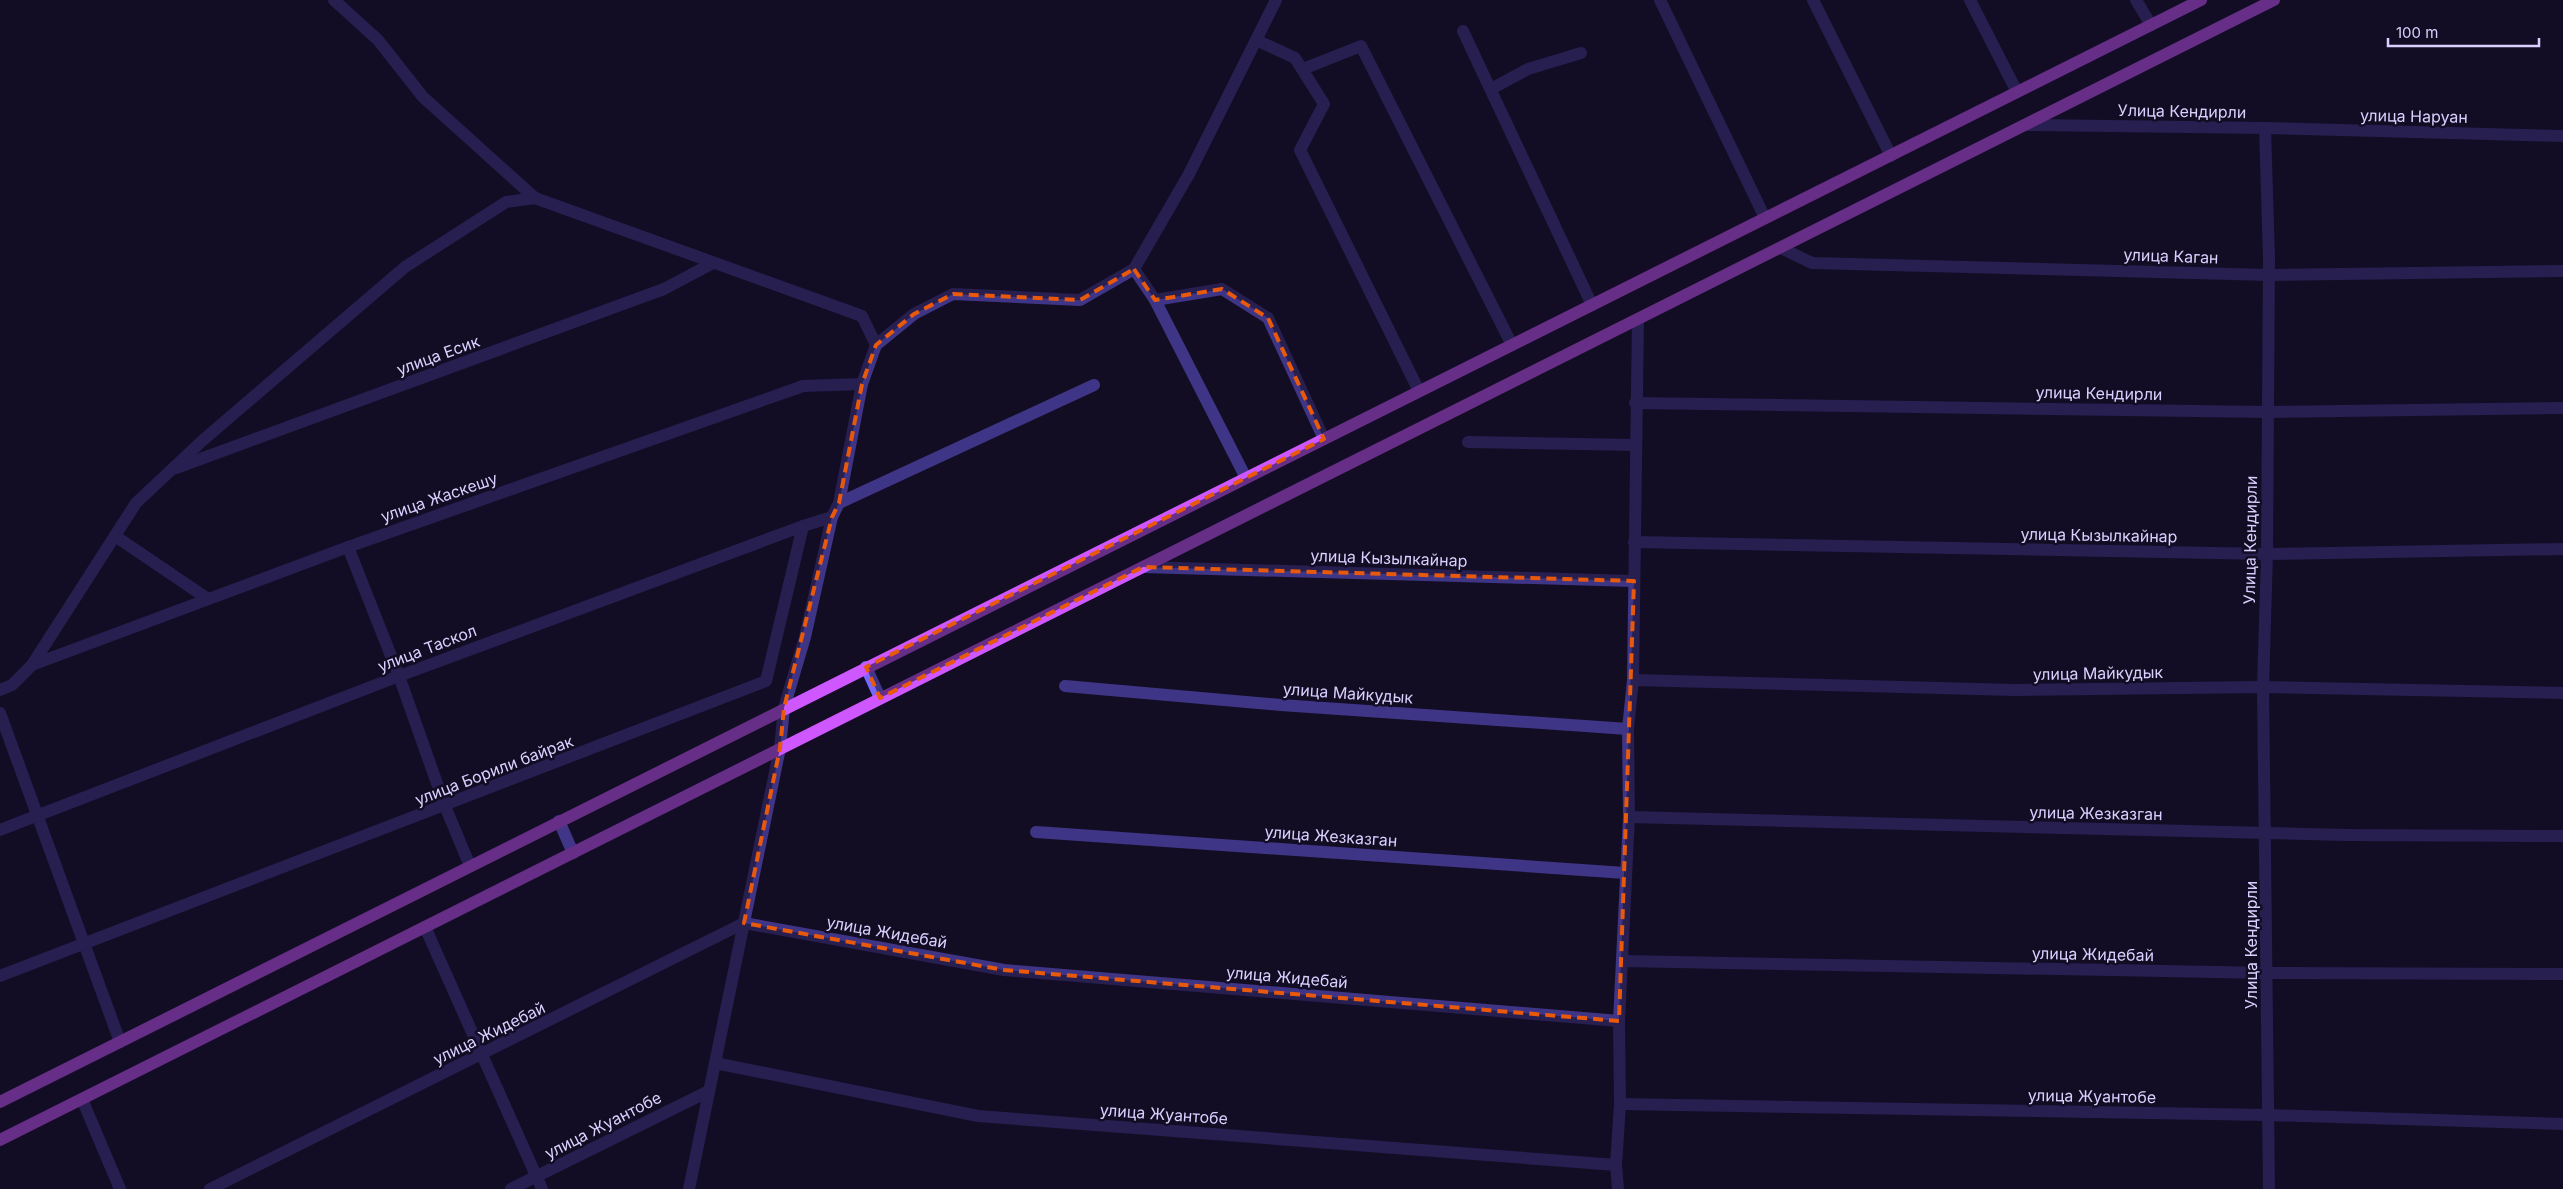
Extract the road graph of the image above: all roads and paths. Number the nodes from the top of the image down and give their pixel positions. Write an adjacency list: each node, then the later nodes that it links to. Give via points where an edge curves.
1 (334, 0): 20 (street, via 378,40 423,97)
2 (1276, 0): 11 (street)
3 (1660, 0): 21 (street)
4 (1814, 0): 19 (street)
5 (1970, 0): 15 (street)
6 (2136, 0): 9 (street)
7 (2202, 0): 9 (main road)
8 (2274, 0): 16 (main road)
9 (2150, 26): 15 (main road)
10 (1463, 31): 14 (street)
11 (1256, 40): 13 (street, via 1295,58); 24 (street, via 1189,174)
12 (1581, 53): 14 (street, via 1528,69)
13 (1304, 69): 31 (street, via 1361,46); 34 (street, via 1324,104 1300,150)
14 (1491, 89): 28 (street)
15 (2017, 92): 19 (main road)
16 (2028, 125): 17 (street, Улица Кендирли); 22 (main road)
17 (2265, 128): 18 (street, улица Наруан); 26 (street, Улица Кендирли)
18 (2563, 136)
19 (1891, 156): 21 (main road)
20 (535, 198): 23 (street); 41 (street, via 506,202 405,267)
21 (1765, 218): 28 (main road)
22 (1781, 248): 26 (street, улица Каган, via 1812,262); 29 (main road)
23 (713, 263): 30 (street, via 862,316); 41 (street, улица Есик, via 664,289)
24 (1134, 270): 27 (street); 30 (street, via 1080,300 953,294 914,314)
25 (2563, 271): 26 (street, улица Каган)
26 (2269, 275): 37 (street, Улица Кендирли)
27 (1155, 300): 38 (street, via 1222,289 1268,318); 42 (street)
28 (1592, 305): 31 (main road)
29 (1638, 319): 35 (street); 51 (main road)
30 (876, 345): 32 (street)
31 (1512, 345): 34 (main road)
32 (862, 384): 43 (street); 48 (street, улица Жаскешу, via 803,386)
33 (1094, 384): 43 (street)
34 (1419, 391): 38 (main road)
35 (1635, 403): 37 (street, улица Кендирли); 40 (street)
36 (2563, 408): 37 (street, улица Кендирли)
37 (2268, 412): 50 (street, Улица Кендирли)
38 (1324, 438): 42 (main road)
39 (1468, 442): 40 (street)
40 (1635, 445): 47 (street)
41 (170, 470): 46 (street, via 136,503)
42 (1246, 478): 55 (main road)
43 (839, 503): 44 (street)
44 (832, 517): 45 (street, улица Таскол); 63 (street, via 805,637)
45 (803, 526): 56 (street, улица Таскол); 67 (street, улица Борили байрак, via 766,681)
46 (115, 536): 53 (street); 54 (street)
47 (1634, 542): 50 (street, улица Кызылкайнар); 52 (street)
48 (348, 547): 53 (street, улица Жаскешу); 56 (street)
49 (2563, 549): 50 (street, улица Кызылкайнар)
50 (2267, 554): 59 (street, Улица Кендирли)
51 (1143, 567): 52 (street, улица Кызылкайнар); 62 (main road)
52 (1634, 581): 57 (street)
53 (208, 598): 54 (street, улица Жаскешу)
54 (32, 665): 60 (street, via 12,685)
55 (866, 667): 62 (main road); 63 (main road)
56 (399, 676): 67 (street); 68 (street, улица Таскол)
57 (1633, 680): 59 (street, улица Майкудык, via 2015,690); 65 (street)
58 (1066, 686): 65 (street, улица Майкудык, via 1281,705)
59 (2263, 687): 61 (street, улица Майкудык); 73 (street, Улица Кендирли)
60 (0, 690)
61 (2563, 693)
62 (880, 698): 66 (main road)
63 (784, 708): 66 (street); 70 (main road)
64 (0, 713): 68 (street)
65 (1628, 729): 69 (street)
66 (780, 748): 75 (main road); 78 (street)
67 (444, 806): 76 (street); 80 (street, улица Борили байрак)
68 (36, 816): 71 (street, улица Таскол); 80 (street)
69 (1629, 817): 73 (street, улица Жезказган); 77 (street)
70 (559, 821): 75 (main road); 76 (main road)
71 (0, 830)
72 (1036, 832): 77 (street, улица Жезказган)
73 (2266, 832): 74 (street, улица Жезказган); 82 (street, Улица Кендирли)
74 (2563, 836)
75 (573, 853): 79 (main road)
76 (470, 866): 86 (main road)
77 (1625, 873): 81 (street)
78 (744, 923): 85 (street, улица Жидебай, via 1004,970); 87 (street, улица Жидебай); 88 (street)
79 (425, 927): 87 (street); 90 (main road)
80 (83, 944): 84 (street, улица Борили байрак); 86 (street)
81 (1622, 961): 82 (street, улица Жидебай); 85 (street)
82 (2268, 973): 83 (street, улица Жидебай); 93 (street, Улица Кендирли)
83 (2563, 974)
84 (0, 976)
85 (1619, 1021): 92 (street)
86 (120, 1042): 91 (main road)
87 (483, 1054): 97 (street); 99 (street, улица Жидебай)
88 (715, 1063): 89 (street); 96 (street, улица Жуантобе, via 978,1116)
89 (709, 1090): 97 (street, улица Жуантобе); 102 (street)
90 (82, 1099): 95 (main road); 98 (street)
91 (0, 1102)
92 (1620, 1104): 93 (street, улица Жуантобе); 96 (street)
93 (2267, 1115): 94 (street, улица Жуантобе); 104 (street, Улица Кендирли)
94 (2563, 1124)
95 (0, 1140)
96 (1616, 1165): 103 (street)
97 (536, 1176): 100 (street, улица Жуантобе); 101 (street)
98 (120, 1189)
99 (210, 1189)
100 (512, 1189)
101 (542, 1189)
102 (688, 1189)
103 (1618, 1189)
104 (2269, 1189)

